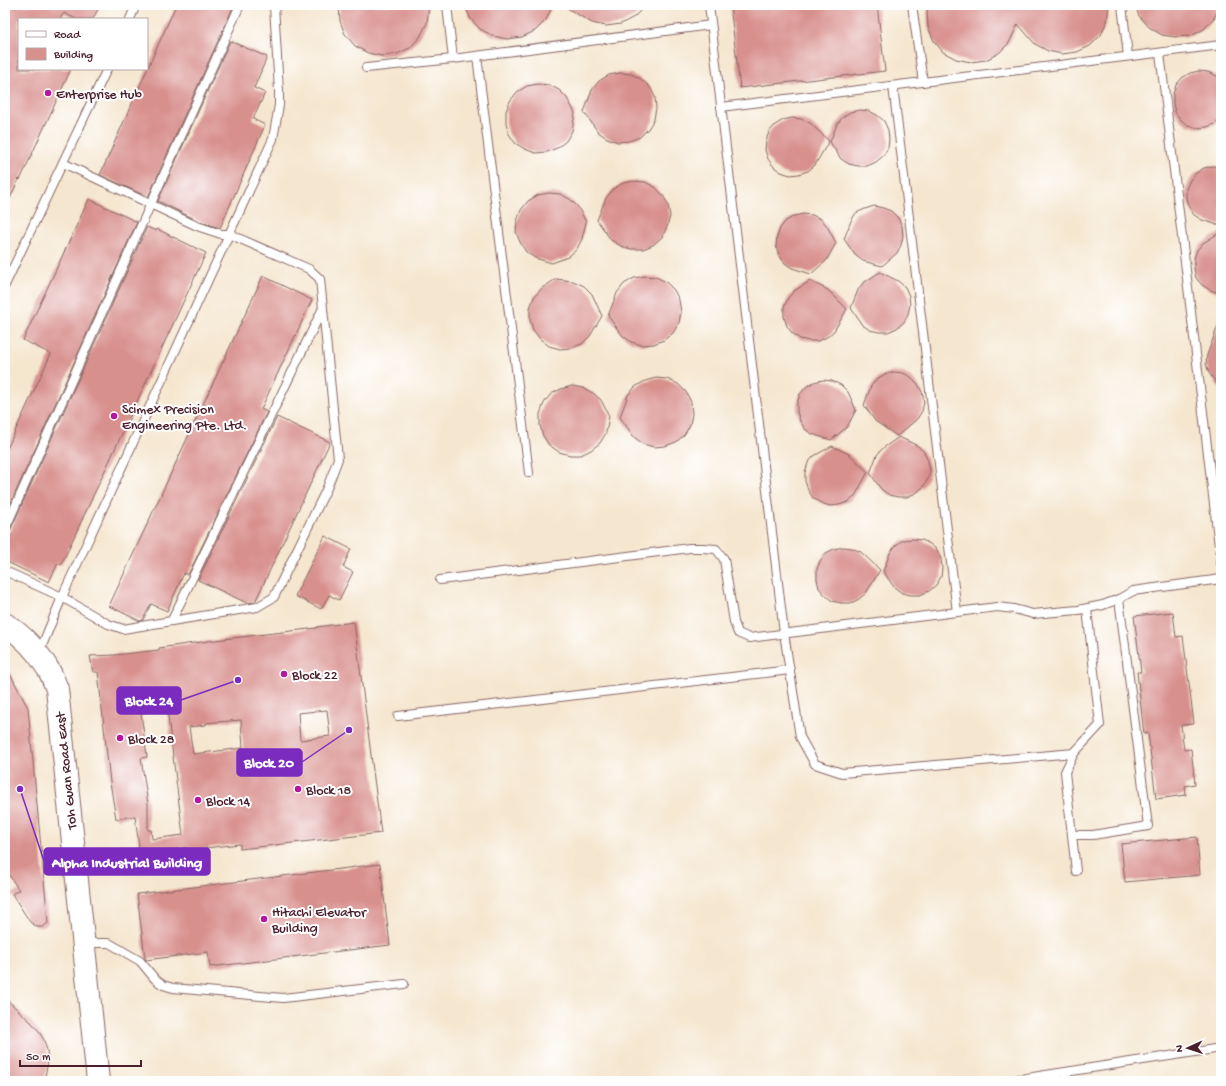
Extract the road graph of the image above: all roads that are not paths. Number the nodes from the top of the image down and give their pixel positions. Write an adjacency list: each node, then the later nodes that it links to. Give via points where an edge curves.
1 (136, 5): 8 (lane)
2 (240, 5): 21 (lane)
3 (274, 5): 22 (lane, via 279,98 273,139)
4 (447, 5): 14 (lane)
5 (709, 5): 9 (lane)
6 (912, 5): 17 (lane)
7 (1122, 5): 13 (lane)
8 (130, 18)
9 (711, 25): 12 (lane); 19 (lane)
10 (1221, 45): 11 (lane)
11 (1160, 53): 13 (lane); 27 (lane)
12 (477, 56): 14 (lane); 25 (lane)
13 (1128, 56): 17 (lane)
14 (453, 59): 15 (lane)
15 (366, 68)
16 (106, 70): 20 (lane)
17 (923, 82): 18 (lane)
18 (893, 86): 19 (lane); 34 (lane)
19 (721, 107): 37 (lane)
20 (63, 163): 21 (lane); 23 (lane)
21 (150, 204): 22 (lane, via 206,230); 26 (lane)
22 (229, 234): 24 (lane, via 309,269 320,279); 31 (lane)
23 (5, 284)
24 (323, 307): 35 (lane); 35 (lane, via 338,460 324,495 274,597 257,607)
25 (529, 473)
26 (5, 529)
27 (1221, 563)
28 (5, 571): 31 (lane)
29 (1221, 579): 32 (lane, via 1133,591)
30 (440, 580): 37 (lane, via 690,548 716,549 724,560 738,633 749,638)
31 (62, 597): 35 (lane, via 108,624 123,629); 38 (lane)
32 (1119, 599): 33 (lane); 42 (lane, via 1148,826 1093,835)
33 (1087, 608): 34 (lane, via 1033,614 998,607); 41 (lane, via 1100,725)
34 (957, 612): 37 (lane)
35 (172, 620)
36 (5, 624): 38 (street, Toh Guan Road East, via 17,632)
37 (784, 633): 39 (lane)
38 (38, 655): 44 (street, Toh Guan Road East, via 57,689)
39 (790, 670): 40 (lane); 41 (lane, via 800,737 815,764 842,773)
40 (398, 716)
41 (1074, 753): 42 (lane, via 1065,772)
42 (1072, 834): 43 (lane)
43 (1076, 871)
44 (83, 943): 45 (lane, via 108,943 140,961 155,979 173,988 283,998); 47 (street, Toh Guan Road East)
45 (404, 984)
46 (1221, 1048): 48 (lane)
47 (98, 1081)
48 (1007, 1081)

